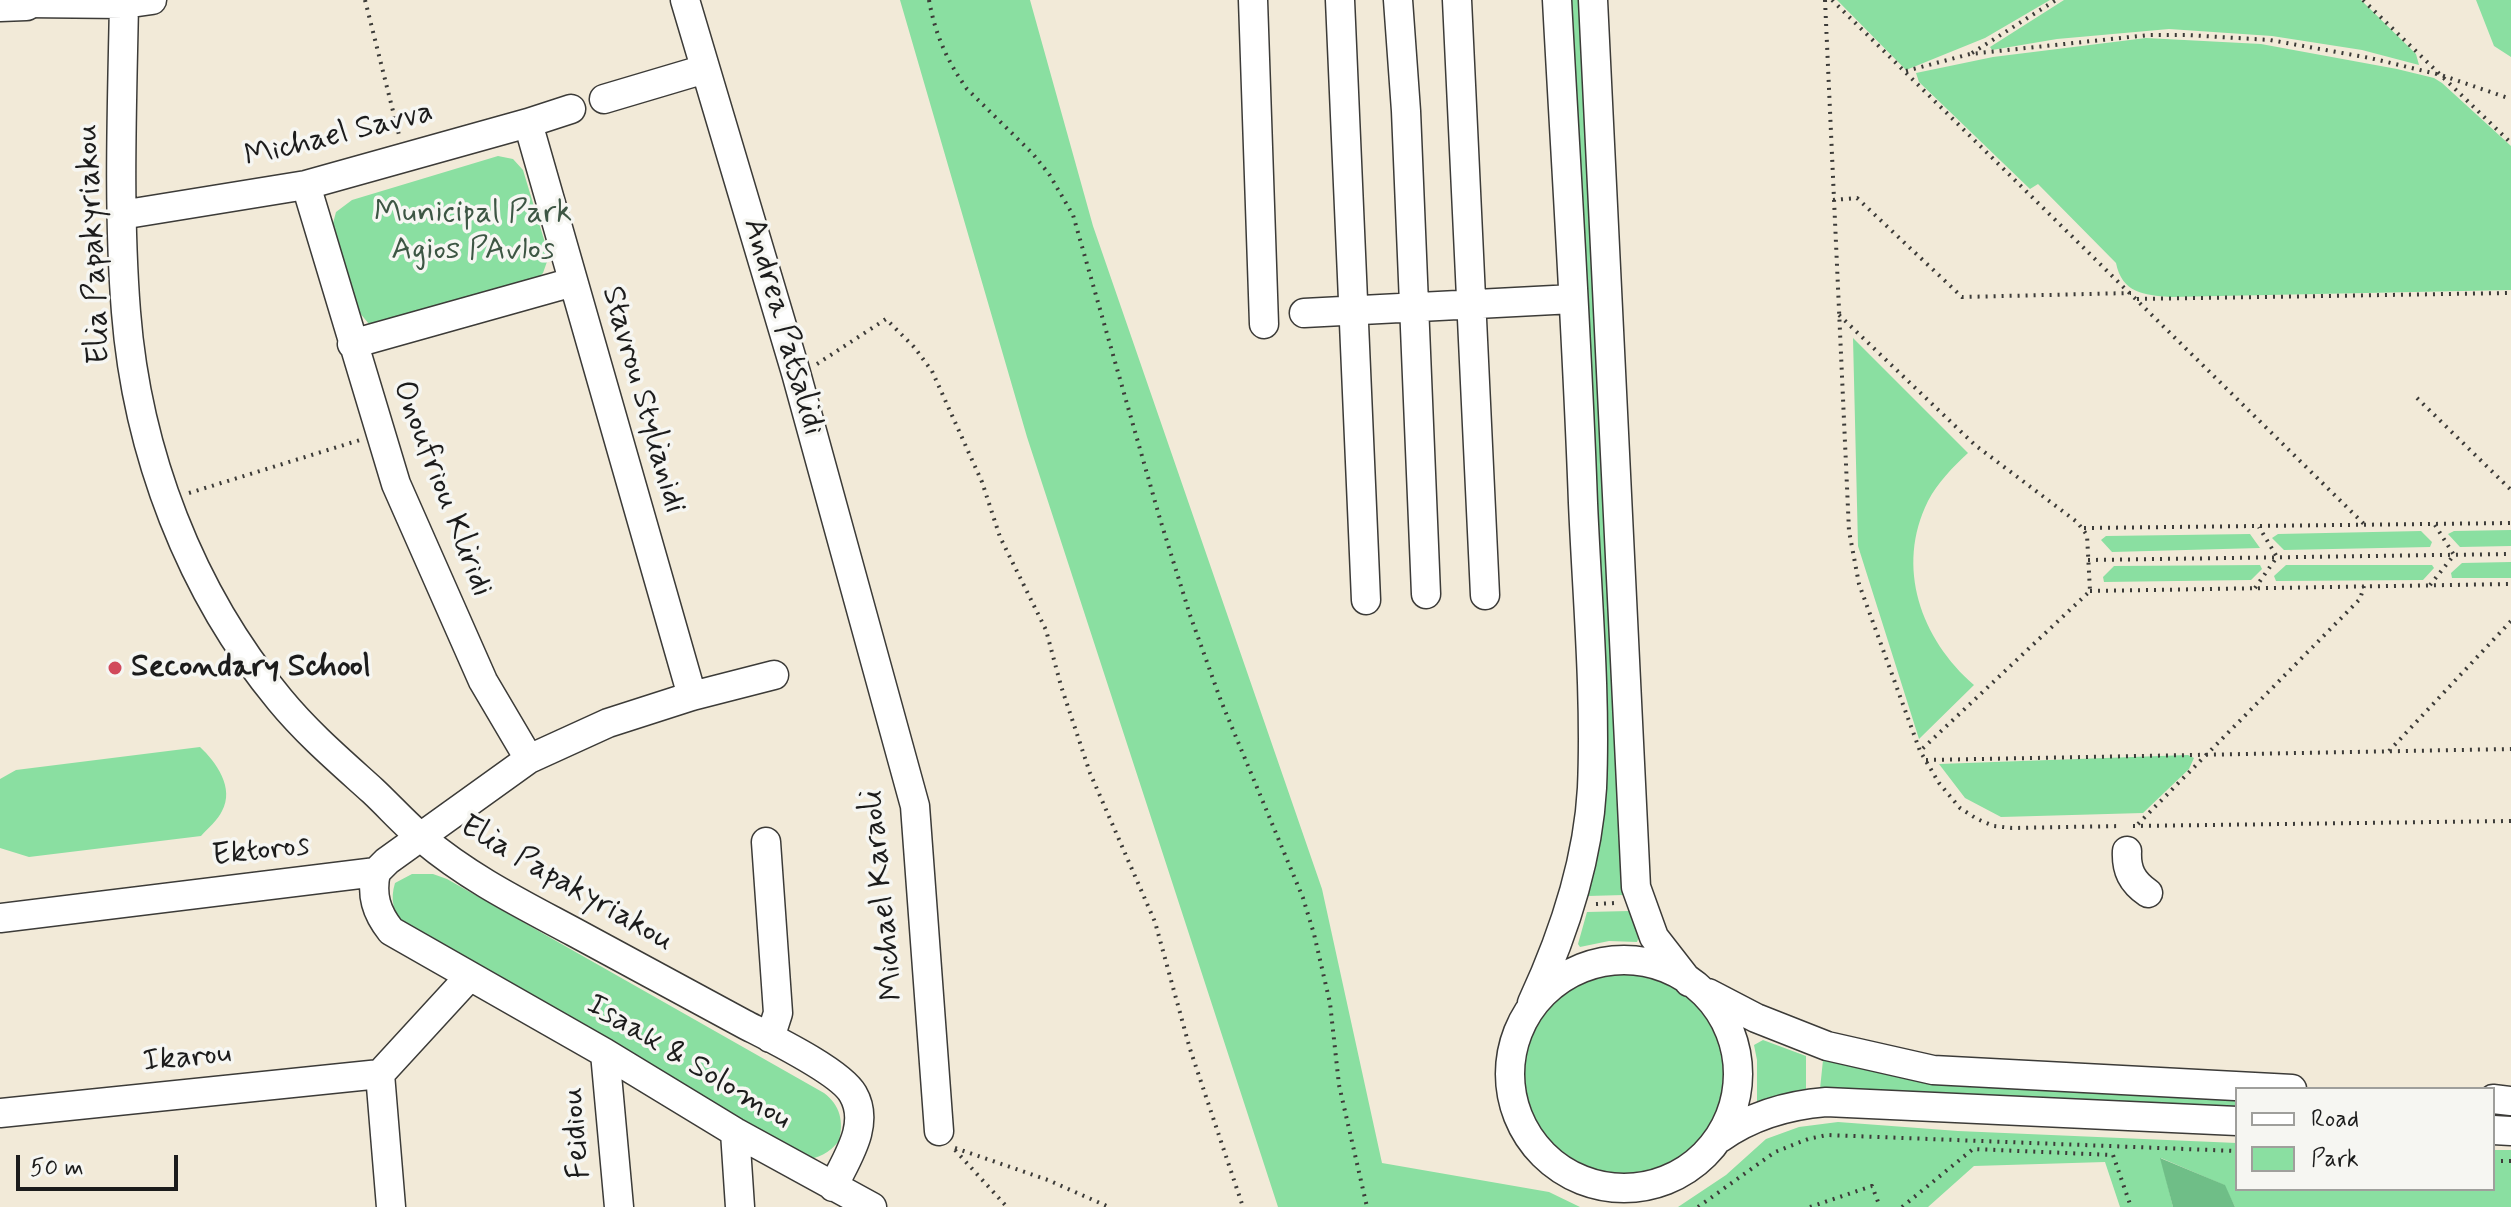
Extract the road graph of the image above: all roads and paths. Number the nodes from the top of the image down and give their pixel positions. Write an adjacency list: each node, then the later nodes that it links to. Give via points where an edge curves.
1 (152, 0): 16 (street)
2 (365, 0): 26 (path)
3 (685, 0): 18 (street, Andrea Patsalidi)
4 (929, 0): 106 (path, via 938,38 956,74 1033,154 1073,215 1190,615 1314,934 1330,1003 1339,1085)
5 (1253, 0): 40 (street)
6 (1340, 0): 37 (street)
7 (1398, 0): 36 (street)
8 (1457, 0): 35 (street)
9 (1557, 0): 33 (street)
10 (1593, 0): 84 (street, via 1636,887 1654,937)
11 (1825, 0): 28 (path)
12 (1832, 0): 19 (path)
13 (2056, 0): 17 (path)
14 (2363, 0): 20 (path)
15 (17, 3): 16 (street)
16 (124, 4): 29 (street, Elia Papakyriakou)
17 (1970, 54): 19 (path); 20 (path, via 2187,35 2270,40)
18 (705, 69): 21 (street); 42 (street, Andrea Patsalidi)
19 (1906, 71): 31 (path)
20 (2441, 75): 22 (path); 25 (path)
21 (604, 99)
22 (2511, 99)
23 (571, 109): 24 (street, Michael Savva)
24 (528, 123): 26 (street, Michael Savva); 30 (street, Stavrou Stylianidi)
25 (2511, 143)
26 (405, 157): 27 (street, Michael Savva)
27 (306, 185): 29 (street, Michael Savva); 41 (street, Onoufriou Kliridi)
28 (1833, 200): 31 (path, via 1857,198 1962,297); 39 (path)
29 (121, 215): 46 (street, Elia Papakyriakou, via 136,381 144,428)
30 (573, 282): 41 (street); 67 (street, Stavrou Stylianidi)
31 (2131, 293): 34 (path)
32 (2511, 293): 34 (path)
33 (1573, 299): 35 (street); 85 (street, via 1592,789 1575,888)
34 (2137, 299): 49 (path)
35 (1470, 304): 36 (street); 62 (street)
36 (1414, 308): 37 (street); 61 (street)
37 (1353, 311): 38 (street); 63 (street)
38 (1304, 313)
39 (1838, 315): 51 (path, via 1975,445); 69 (path, via 1854,558)
40 (1264, 324)
41 (352, 344): 44 (street, Onoufriou Kliridi)
42 (796, 373): 65 (street, Andrea Patsalidi); 105 (path, via 886,319 932,371 982,482 1000,537 1046,630 1090,773 1155,922 1190,1049)
43 (2417, 398): 45 (path)
44 (379, 434): 46 (path); 72 (street, Onoufriou Kliridi, via 483,681)
45 (2511, 490)
46 (168, 500): 75 (street, Elia Papakyriakou, via 206,593 261,675 303,725)
47 (2511, 523): 48 (path)
48 (2435, 524): 49 (path); 53 (path)
49 (2365, 525): 50 (path)
50 (2259, 527): 51 (path); 54 (path)
51 (2084, 528): 55 (path)
52 (2511, 554): 53 (path)
53 (2454, 555): 54 (path); 57 (path)
54 (2277, 557): 55 (path); 59 (path)
55 (2088, 560): 60 (path)
56 (2511, 584): 57 (path)
57 (2430, 585): 58 (path)
58 (2364, 586): 59 (path); 71 (path, via 2360,599)
59 (2255, 588): 60 (path)
60 (2090, 591): 69 (path)
61 (1426, 594)
62 (1485, 595)
63 (1366, 600)
64 (2511, 621): 70 (path)
65 (876, 655): 92 (street, Michael Karaoli, via 915,806)
66 (774, 675): 67 (street)
67 (692, 696): 72 (street, via 608,723)
68 (2511, 749): 70 (path)
69 (1920, 751): 73 (path)
70 (2389, 751): 71 (path)
71 (2210, 754): 73 (path); 76 (path)
72 (529, 759): 75 (street)
73 (1926, 760): 76 (path, via 1960,808 1994,826)
74 (2511, 821): 76 (path)
75 (421, 838): 78 (street); 86 (street, Elia Papakyriakou, via 505,895)
76 (2131, 838): 79 (street, via 2128,870)
77 (766, 842): 86 (street, via 778,1013)
78 (376, 872): 82 (street, Ektoros); 83 (street, via 375,903 391,931)
79 (2148, 893)
80 (1626, 902): 81 (path)
81 (1586, 905)
82 (0, 918)
83 (470, 976): 87 (street, Isaak & Solomou); 88 (street)
84 (1690, 982): 85 (street, via 1654,964 1612,959 1557,977); 89 (street, via 1756,1018 1827,1046 1933,1070); 94 (street, via 1718,1010 1739,1059 1735,1106)
85 (1532, 1003): 97 (street, via 1513,1046 1513,1103 1540,1151)
86 (770, 1038): 98 (street, Elia Papakyriakou, via 853,1093 859,1130)
87 (605, 1053): 93 (street, Isaak & Solomou); 100 (street, Feidiou)
88 (380, 1074): 90 (street, Ikarou); 99 (street)
89 (2254, 1087)
90 (0, 1113)
91 (2235, 1121): 94 (street, via 1826,1102 1784,1109)
92 (939, 1131)
93 (735, 1132): 98 (street, Isaak & Solomou); 101 (street)
94 (1720, 1138): 96 (street, via 1695,1164)
95 (2235, 1151): 109 (path, via 1827,1135 1775,1152)
96 (1673, 1177): 97 (street, via 1627,1189); 108 (street)
97 (1587, 1181): 107 (street)
98 (833, 1187): 102 (street, Isaak & Solomou)
99 (391, 1207)
100 (619, 1207)
101 (740, 1207)
102 (872, 1207)
103 (1007, 1207): 104 (path, via 952,1147)
104 (1109, 1207)
105 (1243, 1207)
106 (1367, 1207)
107 (1608, 1207)
108 (1654, 1207)
109 (1698, 1207)
110 (1810, 1207): 111 (path, via 1872,1186)
111 (1880, 1207)
112 (1902, 1207): 113 (path, via 1973,1149 2113,1155)
113 (2131, 1207)

